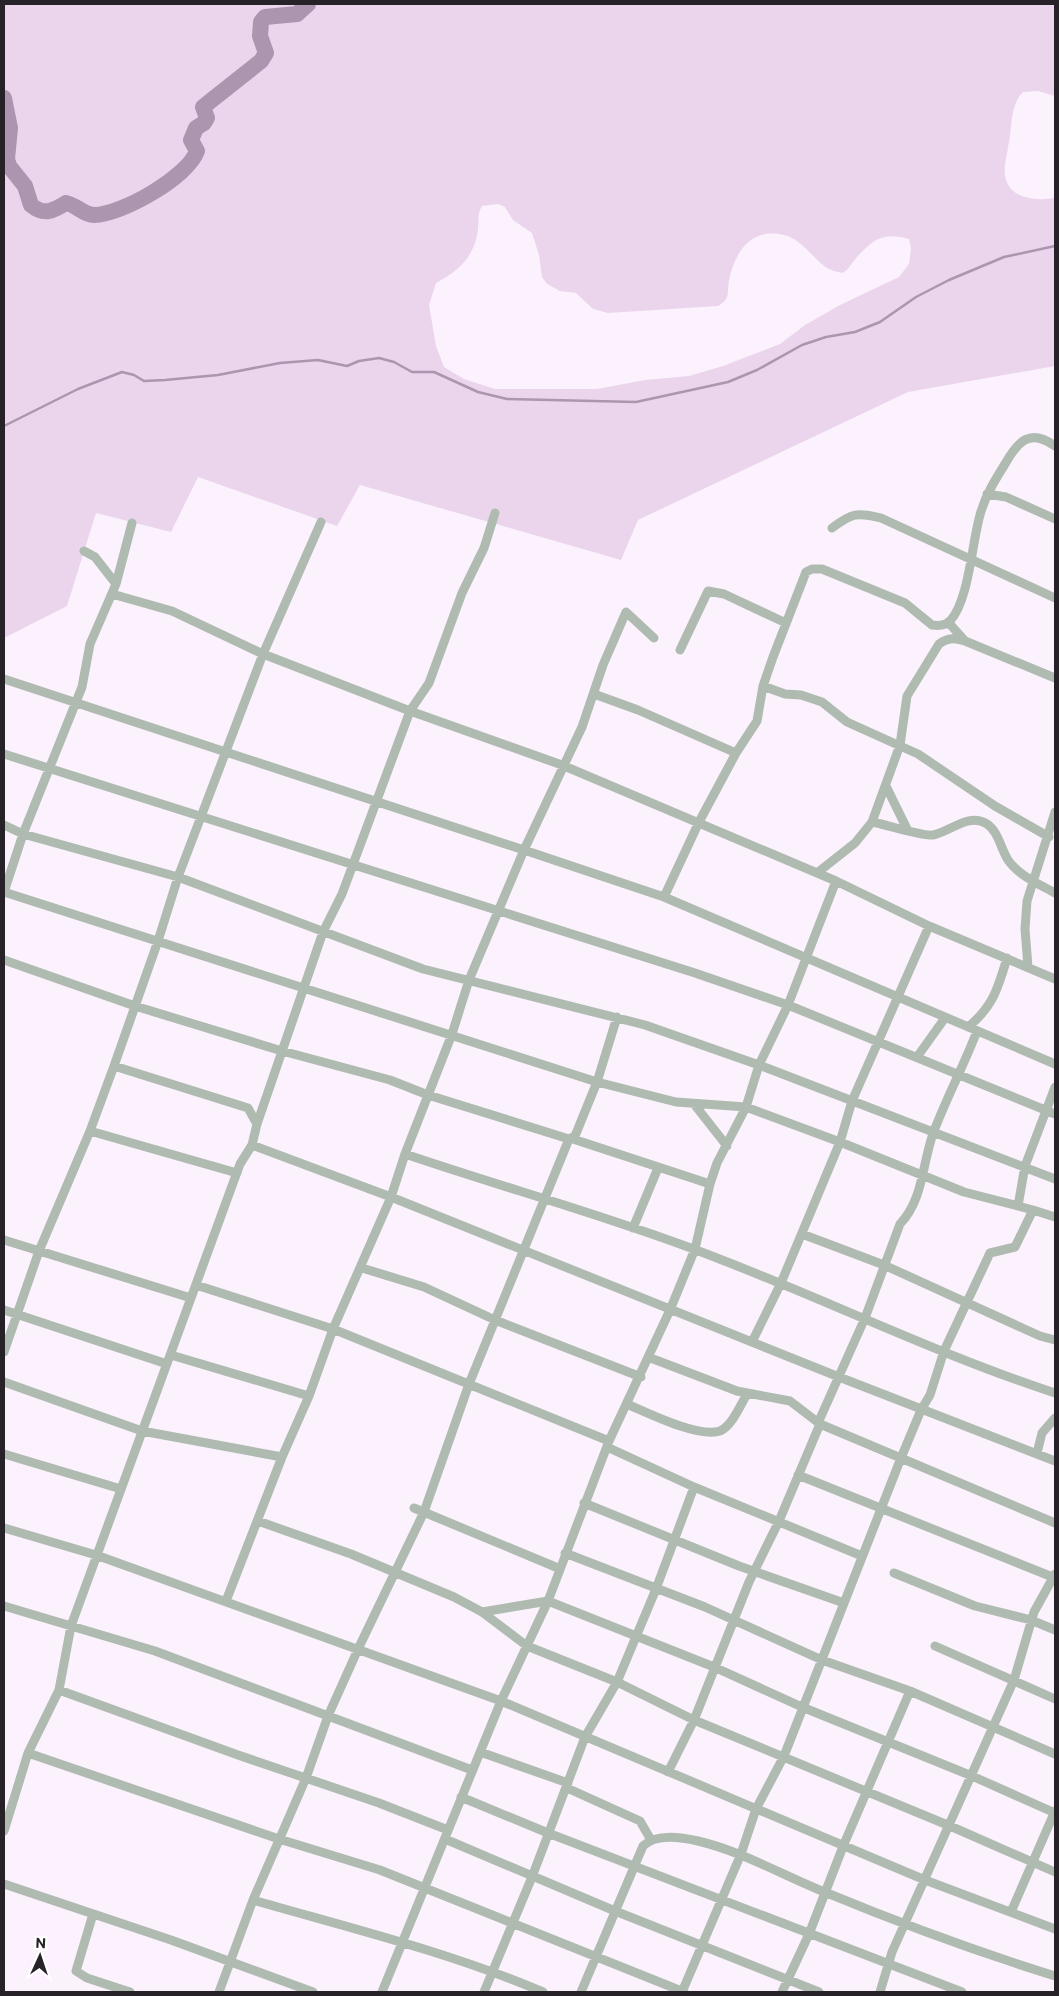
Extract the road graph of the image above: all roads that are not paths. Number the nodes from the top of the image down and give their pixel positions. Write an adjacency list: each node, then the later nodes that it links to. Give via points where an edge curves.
1 (1055, 446): 2 (street, via 1037,438 1026,438 1015,446)
2 (988, 494): 4 (street, via 1006,497); 9 (street)
3 (495, 513): 26 (street, via 429,683)
4 (1055, 519)
5 (321, 522): 20 (street)
6 (132, 523): 10 (street)
7 (832, 528): 9 (street, via 861,512)
8 (84, 551): 10 (street, via 95,557)
9 (971, 558): 12 (street); 14 (street, via 962,596)
10 (116, 584): 11 (street)
11 (112, 594): 20 (street, via 172,611); 25 (street, via 90,644 82,687)
12 (1055, 598)
13 (786, 622): 15 (street, via 803,578 812,569 822,569 905,603 932,625); 19 (street, via 724,594 708,591); 23 (street)
14 (948, 622): 15 (street); 17 (street)
15 (939, 626): 18 (street)
16 (654, 638): 24 (street, via 626,612)
17 (965, 641): 18 (street, via 954,638); 21 (street)
18 (939, 644): 27 (street, via 907,696)
19 (680, 650)
20 (264, 654): 26 (street); 28 (street)
21 (1055, 678)
22 (4, 679): 25 (street)
23 (763, 686): 27 (street, via 822,702 847,722); 29 (street, via 757,721)
24 (594, 694): 29 (street); 31 (street)
25 (75, 702): 28 (street); 32 (street)
26 (410, 711): 31 (street); 34 (street)
27 (900, 745): 33 (street); 43 (street)
28 (227, 753): 34 (street); 36 (street)
29 (736, 753): 37 (street)
30 (4, 754): 32 (street)
31 (562, 765): 37 (street); 44 (street)
32 (51, 769): 36 (street); 42 (street)
33 (886, 786): 38 (street); 41 (street)
34 (376, 803): 44 (street); 45 (street)
35 (1055, 812): 39 (street)
36 (202, 818): 45 (street); 47 (street)
37 (699, 822): 46 (street); 51 (street)
38 (872, 822): 41 (street); 46 (street, via 855,843)
39 (1054, 823): 43 (street)
40 (4, 825): 42 (street)
41 (907, 829): 49 (street, via 931,836 972,820 988,824 1009,862)
42 (23, 834): 47 (street); 55 (street, via 4,892)
43 (1049, 837): 49 (street)
44 (524, 850): 51 (street); 52 (street)
45 (352, 865): 52 (street); 54 (street)
46 (817, 873): 48 (street)
47 (178, 877): 54 (street); 55 (street)
48 (836, 881): 53 (street); 56 (street)
49 (1033, 881): 50 (street); 59 (street, via 1025,916)
50 (1055, 893)
51 (664, 898): 56 (street)
52 (498, 912): 61 (street); 64 (street)
53 (929, 926): 57 (street); 63 (street)
54 (323, 932): 61 (street, via 423,969); 62 (street)
55 (158, 941): 62 (street); 65 (street)
56 (806, 957): 63 (street); 64 (street)
57 (1007, 958): 59 (street); 68 (street, via 991,1004)
58 (4, 960): 65 (street)
59 (1028, 967): 60 (street)
60 (1055, 979)
61 (469, 980): 66 (street); 70 (street)
62 (304, 987): 70 (street); 72 (street)
63 (898, 998): 67 (street); 71 (street)
64 (788, 1004): 71 (street); 75 (street)
65 (136, 1006): 72 (street); 76 (street)
66 (618, 1017): 75 (street); 78 (street)
67 (945, 1018): 68 (street); 73 (street)
68 (968, 1027): 69 (street)
69 (977, 1031): 74 (street); 77 (street)
70 (452, 1034): 78 (street); 80 (street)
71 (880, 1042): 73 (street); 81 (street)
72 (282, 1051): 80 (street, via 390,1080); 85 (street)
73 (917, 1057): 77 (street)
74 (1055, 1064)
75 (759, 1065): 81 (street); 83 (street)
76 (114, 1066): 85 (street, via 248,1108); 86 (street)
77 (960, 1074): 84 (street); 87 (street)
78 (597, 1082): 82 (street); 88 (street)
79 (1055, 1087): 84 (street)
80 (428, 1095): 88 (street); 92 (street)
81 (852, 1101): 87 (street); 89 (street)
82 (694, 1104): 83 (street); 91 (street)
83 (746, 1107): 89 (street); 91 (street)
84 (1051, 1112): 93 (street)
85 (257, 1124): 90 (street)
86 (90, 1131): 95 (street); 109 (street)
87 (934, 1132): 93 (street); 96 (street)
88 (571, 1139): 94 (street); 100 (street)
89 (840, 1142): 96 (street); 105 (street)
90 (252, 1145): 95 (street); 99 (street)
91 (727, 1146): 98 (street)
92 (405, 1154): 99 (street); 100 (street)
93 (1025, 1166): 97 (street); 101 (street)
94 (658, 1168): 98 (street); 104 (street)
95 (237, 1173): 113 (street)
96 (922, 1175): 101 (street, via 964,1192); 110 (street, via 916,1199 900,1224)
97 (1055, 1179)
98 (710, 1184): 107 (street)
99 (391, 1197): 108 (street); 111 (street)
100 (543, 1200): 104 (street); 108 (street)
101 (1018, 1206): 102 (street)
102 (1033, 1210): 103 (street); 115 (street, via 1015,1247 990,1253)
103 (1055, 1217)
104 (633, 1228): 107 (street)
105 (802, 1234): 110 (street); 112 (street)
106 (4, 1240): 109 (street)
107 (695, 1249): 112 (street); 117 (street)
108 (525, 1250): 117 (street); 120 (street)
109 (39, 1251): 114 (street); 118 (street)
110 (884, 1265): 115 (street); 119 (street)
111 (362, 1268): 120 (street, via 424,1287); 121 (street)
112 (781, 1283): 119 (street); 123 (street)
113 (196, 1285): 114 (street); 121 (street)
114 (191, 1298): 127 (street)
115 (966, 1303): 122 (street); 124 (street)
116 (4, 1310): 118 (street)
117 (670, 1310): 123 (street); 126 (street)
118 (18, 1314): 125 (street); 127 (street)
119 (865, 1318): 124 (street); 129 (street)
120 (495, 1320): 128 (street); 131 (street)
121 (333, 1329): 131 (street); 134 (street)
122 (1055, 1340)
123 (752, 1342): 129 (street)
124 (944, 1351): 132 (street); 136 (street, via 930,1395)
125 (4, 1352)
126 (648, 1357): 128 (street); 133 (street)
127 (169, 1359): 134 (street); 139 (street)
128 (641, 1377): 135 (street)
129 (839, 1377): 136 (street); 138 (street)
130 (4, 1382): 139 (street)
131 (469, 1384): 140 (street); 152 (street)
132 (1055, 1393)
133 (747, 1394): 135 (street, via 728,1424 719,1431 671,1423); 138 (street, via 790,1400)
134 (309, 1396): 143 (street)
135 (628, 1404): 140 (street)
136 (921, 1410): 141 (street); 144 (street)
137 (1055, 1418): 141 (street, via 1042,1433)
138 (819, 1423): 144 (street); 146 (street)
139 (142, 1431): 143 (street); 148 (street)
140 (608, 1444): 147 (street); 149 (street)
141 (1037, 1453): 145 (street)
142 (4, 1454): 148 (street)
143 (282, 1457): 153 (street)
144 (901, 1458): 150 (street); 155 (street)
145 (1055, 1461)
146 (798, 1475): 150 (street); 154 (street)
147 (694, 1487): 154 (street); 157 (street)
148 (121, 1489): 159 (street)
149 (584, 1503): 157 (street); 158 (street)
150 (883, 1507): 160 (street); 165 (street)
151 (414, 1508): 152 (street)
152 (424, 1512): 161 (street); 162 (street)
153 (258, 1521): 162 (street); 167 (street)
154 (780, 1521): 160 (street); 163 (street)
155 (1055, 1523)
156 (4, 1528): 159 (street)
157 (674, 1539): 163 (street); 166 (street)
158 (565, 1553): 161 (street); 166 (street)
159 (96, 1555): 167 (street); 174 (street)
160 (862, 1556): 169 (street)
161 (558, 1568): 168 (street)
162 (395, 1572): 171 (street); 188 (street)
163 (754, 1572): 169 (street); 172 (street)
164 (894, 1573): 173 (street, via 976,1606)
165 (1055, 1577): 173 (street)
166 (656, 1589): 172 (street); 176 (street)
167 (226, 1601): 186 (street)
168 (548, 1601): 171 (street); 176 (street); 177 (street)
169 (844, 1603): 179 (street)
170 (4, 1606): 174 (street)
171 (482, 1612): 177 (street)
172 (733, 1620): 179 (street); 180 (street)
173 (1030, 1620): 175 (street); 181 (street)
174 (71, 1626): 183 (street); 188 (street, via 155,1651)
175 (1055, 1630)
176 (637, 1636): 180 (street); 182 (street)
177 (527, 1646): 182 (street); 186 (street)
178 (935, 1646): 181 (street)
179 (822, 1660): 184 (street); 187 (street)
180 (714, 1667): 187 (street); 189 (street)
181 (1014, 1680): 185 (street); 190 (street)
182 (617, 1682): 189 (street); 191 (street)
183 (60, 1690): 194 (street); 200 (street)
184 (910, 1691): 190 (street); 192 (street)
185 (1055, 1699)
186 (501, 1701): 191 (street); 193 (street)
187 (802, 1707): 192 (street); 196 (street)
188 (328, 1716): 197 (street); 200 (street)
189 (694, 1720): 196 (street); 198 (street)
190 (994, 1727): 195 (street); 199 (street)
191 (585, 1737): 198 (street); 201 (street)
192 (887, 1742): 199 (street); 202 (street)
193 (480, 1752): 197 (street); 201 (street)
194 (28, 1753): 206 (street); 211 (street)
195 (1055, 1754)
196 (784, 1756): 202 (street); 204 (street)
197 (472, 1770): 203 (street)
198 (668, 1772): 204 (street)
199 (972, 1776): 205 (street); 207 (street)
200 (306, 1778): 210 (street, via 379,1803); 211 (street)
201 (567, 1786): 209 (street); 212 (street, via 640,1821)
202 (867, 1791): 207 (street); 213 (street)
203 (461, 1797): 209 (street); 210 (street)
204 (756, 1809): 213 (street); 214 (street)
205 (1055, 1812): 215 (street)
206 (6, 1816): 208 (street)
207 (950, 1826): 215 (street); 219 (street)
208 (4, 1831)
209 (548, 1833): 216 (street); 218 (street)
210 (446, 1835): 218 (street); 221 (street)
211 (279, 1839): 221 (street); 223 (street)
212 (651, 1840): 214 (street, via 683,1838); 216 (street, via 643,1846)
213 (844, 1844): 219 (street); 222 (street)
214 (741, 1854): 222 (street); 224 (street)
215 (1032, 1863): 217 (street); 226 (street)
216 (635, 1866): 224 (street); 225 (street)
217 (1055, 1872)
218 (532, 1877): 225 (street); 228 (street)
219 (925, 1880): 226 (street); 229 (street)
220 (4, 1884): 227 (street)
221 (424, 1887): 228 (street); 232 (street)
222 (824, 1892): 229 (street); 231 (street)
223 (252, 1900): 232 (street); 235 (street)
224 (722, 1900): 231 (street); 233 (street)
225 (615, 1911): 233 (street); 234 (street)
226 (1011, 1912): 230 (street)
227 (93, 1914): 235 (street); 240 (street, via 76,1971 87,1978)
228 (512, 1925): 234 (street); 237 (street)
229 (906, 1925): 236 (street); 238 (street)
230 (1055, 1928)
231 (808, 1934): 236 (street); 239 (street)
232 (402, 1942): 237 (street); 243 (street)
233 (703, 1946): 239 (street); 247 (street)
234 (595, 1956): 246 (street); 247 (street)
235 (230, 1962): 241 (street); 242 (street)
236 (887, 1964): 250 (street); 251 (street)
237 (493, 1971): 244 (street); 245 (street)
238 (1055, 1976)
239 (787, 1979): 248 (street); 249 (street)
240 (130, 1992)
241 (219, 1992)
242 (313, 1992)
243 (382, 1992)
244 (484, 1992)
245 (543, 1992)
246 (581, 1992)
247 (683, 1992)
248 (782, 1992)
249 (819, 1992)
250 (880, 1992)
251 (962, 1992)

